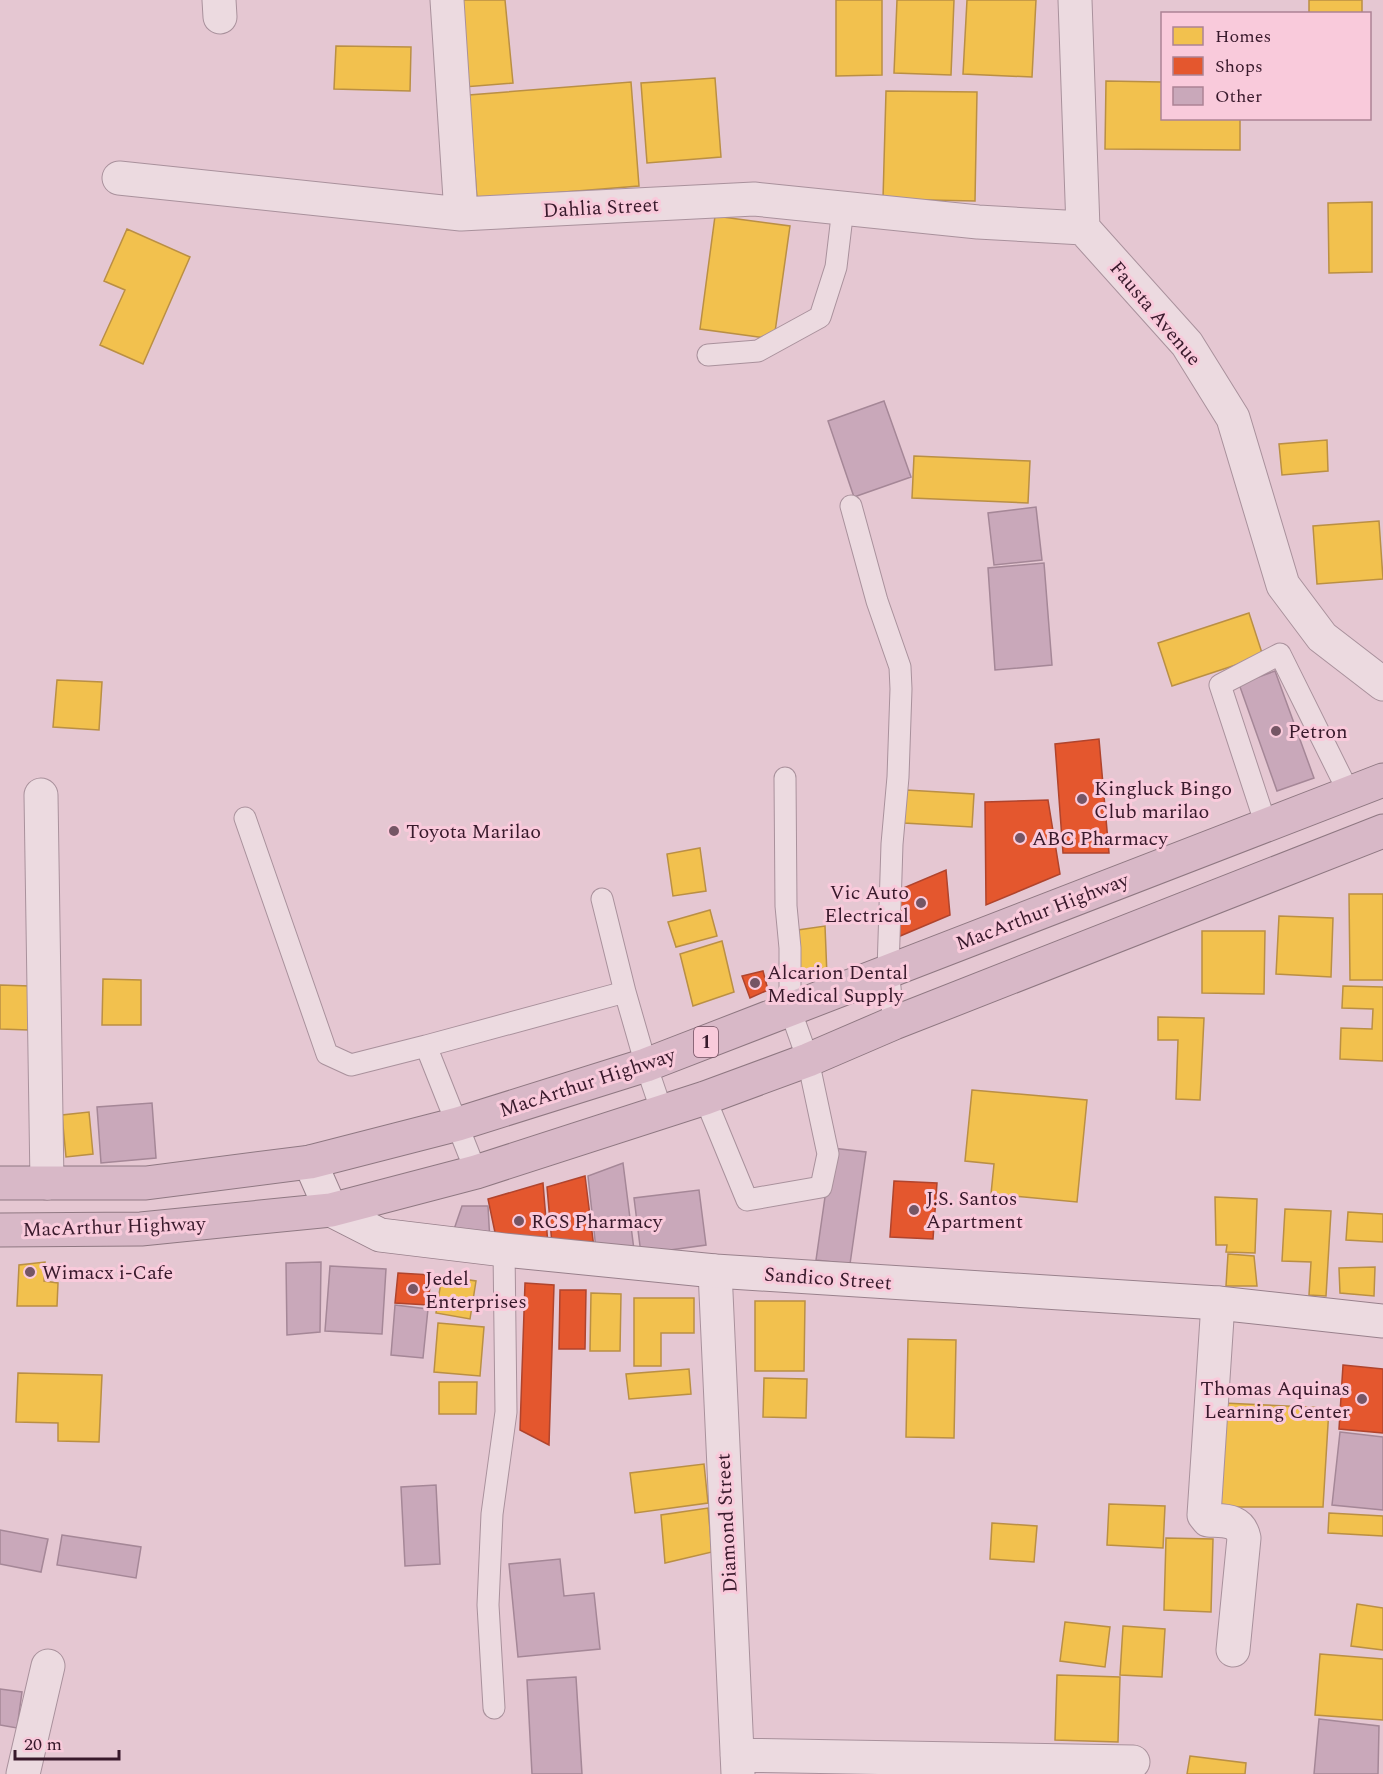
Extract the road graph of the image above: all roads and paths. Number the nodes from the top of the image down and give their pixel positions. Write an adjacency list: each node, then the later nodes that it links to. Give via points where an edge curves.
1 (447, 0): 5 (street)
2 (1075, 0): 6 (street)
3 (119, 178): 5 (street, Dahlia Street)
4 (843, 208): 5 (street, Dahlia Street, via 754,199); 6 (street, Dahlia Street); 7 (lane, via 836,267 820,318 758,351)
5 (461, 214)
6 (1083, 228): 9 (street, Fausta Avenue, via 1187,344 1233,418 1283,585 1322,637)
7 (708, 355)
8 (851, 506): 18 (lane, via 900,667)
9 (1383, 684)
10 (785, 778): 20 (lane)
11 (1383, 780): 12 (highway, MacArthur Highway / 1)
12 (1349, 793): 15 (highway, MacArthur Highway / 1); 15 (lane, via 1280,654 1220,685)
13 (41, 795): 30 (street)
14 (245, 818): 22 (lane, via 327,1054 351,1065)
15 (1266, 825): 18 (highway, MacArthur Highway / 1)
16 (1383, 831): 21 (highway, MacArthur Highway)
17 (602, 899): 19 (lane)
18 (888, 970): 20 (highway, MacArthur Highway / 1); 21 (lane)
19 (625, 992): 22 (lane); 24 (lane)
20 (790, 1009): 23 (lane); 24 (highway, MacArthur Highway / 1)
21 (894, 1023): 23 (highway, MacArthur Highway)
22 (426, 1046): 27 (lane)
23 (808, 1060): 25 (highway, MacArthur Highway); 25 (lane, via 828,1154 821,1187 747,1200)
24 (646, 1065): 26 (lane); 27 (highway, MacArthur Highway / 1)
25 (705, 1098): 26 (highway, MacArthur Highway)
26 (662, 1112): 29 (highway, MacArthur Highway)
27 (458, 1124): 28 (highway, MacArthur Highway / 1); 29 (lane)
28 (310, 1162): 30 (highway, MacArthur Highway / 1, via 146,1183); 32 (street)
29 (476, 1172): 32 (highway, MacArthur Highway)
30 (47, 1183): 31 (highway, MacArthur Highway / 1)
31 (0, 1184)
32 (331, 1210): 33 (highway, MacArthur Highway, via 141,1229); 34 (street, Sandico Street, via 380,1235)
33 (0, 1230)
34 (504, 1250): 35 (street, Sandico Street); 40 (lane, via 506,1412 492,1514 488,1605)
35 (715, 1271): 36 (street, Sandico Street); 42 (street, Diamond Street)
36 (1218, 1303): 37 (street, Sandico Street); 38 (street, via 1203,1515 1208,1520 1238,1524 1243,1530)
37 (1383, 1321)
38 (1233, 1650)
39 (48, 1666): 43 (street)
40 (494, 1708)
41 (1133, 1762): 42 (street)
42 (738, 1764)
43 (23, 1774)

